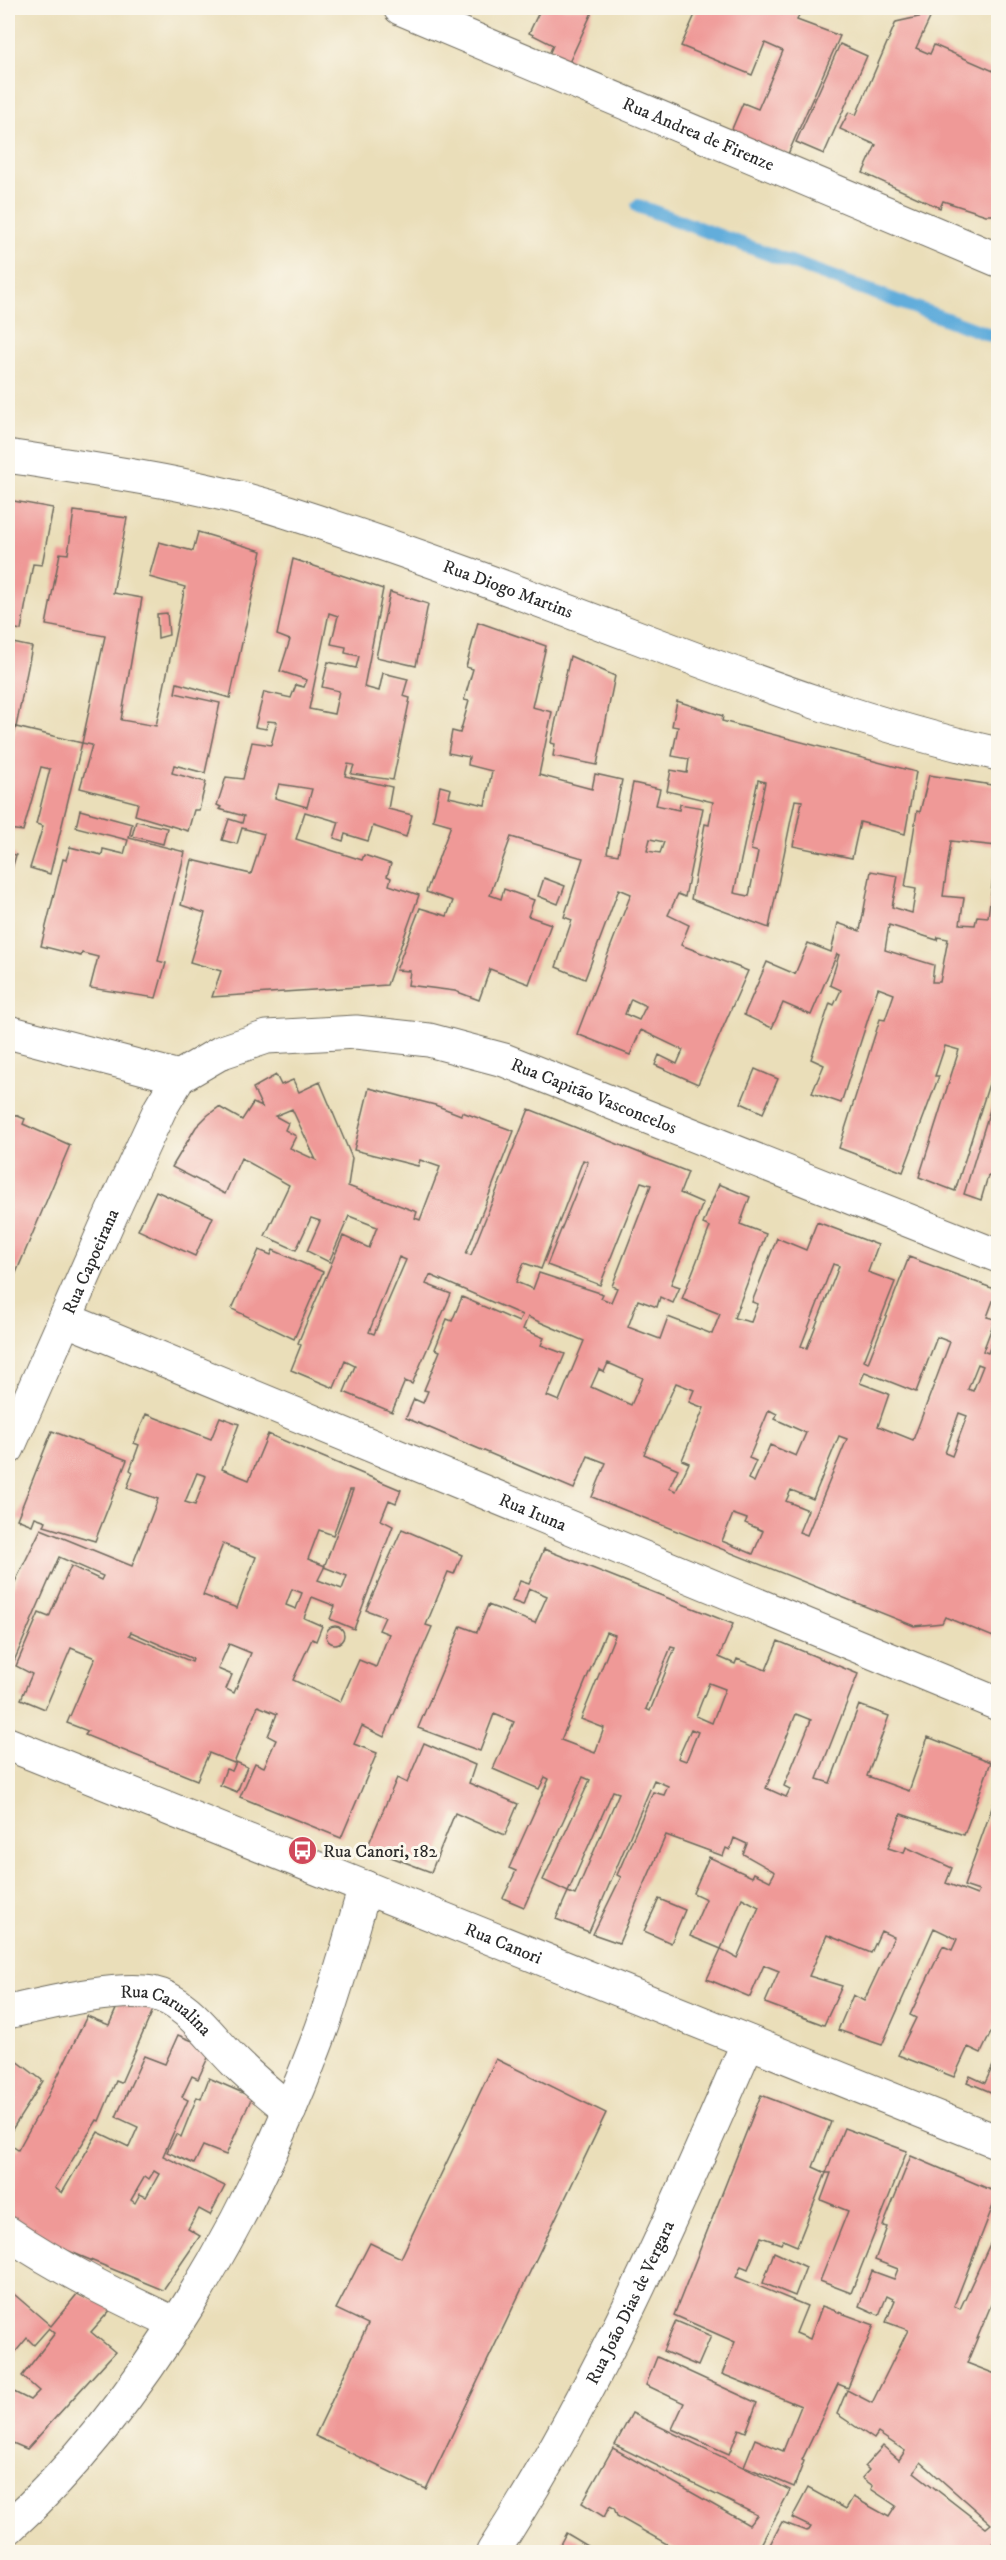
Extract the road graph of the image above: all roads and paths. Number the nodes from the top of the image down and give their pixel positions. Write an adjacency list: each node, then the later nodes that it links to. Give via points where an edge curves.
1 (400, 8): 2 (street, Rua Andrea de Firenze)
2 (999, 260)
3 (8, 456): 4 (street, Rua Diogo Martins, via 158,480 285,511 447,565 804,701 931,739)
4 (999, 754)
5 (8, 1032): 6 (street)
6 (179, 1077): 7 (street, Rua Capitão Vasconcelos, via 222,1052 267,1037 356,1032 429,1040 504,1060); 8 (street, Rua Capoeirana, via 160,1109)
7 (999, 1256)
8 (65, 1319): 9 (street, Rua Capoeirana); 10 (street, Rua Ituna)
9 (8, 1448)
10 (999, 1704)
11 (8, 1744): 12 (street, Rua Canori)
12 (365, 1887): 14 (street, Rua Canori); 15 (street, via 319,2037)
13 (8, 2012): 15 (street, Rua Carualina, via 84,1998 152,1993 170,2000 188,2014)
14 (748, 2042): 16 (street, Rua Canori); 20 (street, Rua João Dias de Vergara, via 617,2335)
15 (290, 2110): 18 (street, via 246,2202)
16 (999, 2142)
17 (8, 2234): 18 (street, via 111,2294)
18 (176, 2324): 19 (street, via 88,2445)
19 (8, 2528)
20 (493, 2553)

